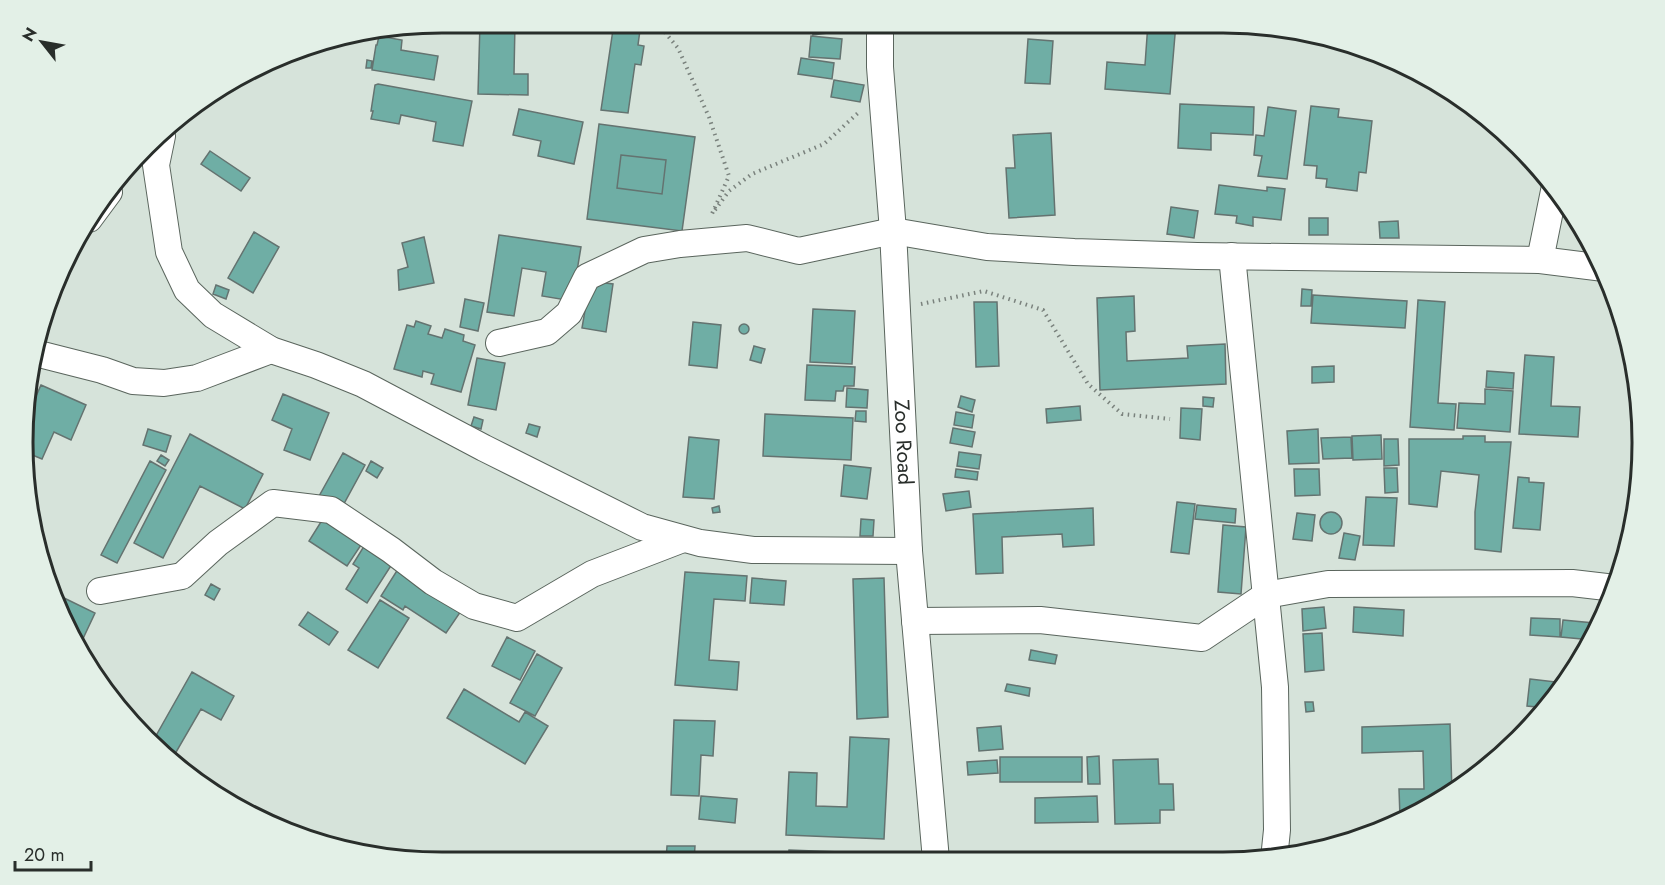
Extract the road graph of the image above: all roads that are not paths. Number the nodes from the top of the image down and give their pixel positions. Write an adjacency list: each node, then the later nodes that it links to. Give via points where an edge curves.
1 (880, 33): 4 (street, Zoo Road)
2 (160, 147): 9 (street, via 156,165 169,252 187,290 213,315)
3 (1552, 200): 6 (street)
4 (893, 231): 5 (street, via 987,247); 8 (street, via 798,251 747,238 644,250 587,278 569,313 547,332); 12 (street, Zoo Road)
5 (1232, 256): 6 (street); 15 (street)
6 (1540, 260): 7 (street)
7 (1592, 267)
8 (499, 343)
9 (271, 350): 10 (street, via 197,378 164,383 133,381); 11 (street, via 363,384 642,527)
10 (43, 355)
11 (683, 539): 12 (street, via 753,550); 14 (street, via 592,574 517,618 474,606 331,510 273,503 218,543 182,576)
12 (909, 551): 16 (street, Zoo Road)
13 (1605, 587): 15 (street, via 1572,583 1328,584)
14 (100, 591)
15 (1266, 595): 16 (street, via 1202,638 1040,620); 17 (street, via 1275,687)
16 (915, 621): 18 (street, Zoo Road)
17 (1275, 848)
18 (935, 852)

